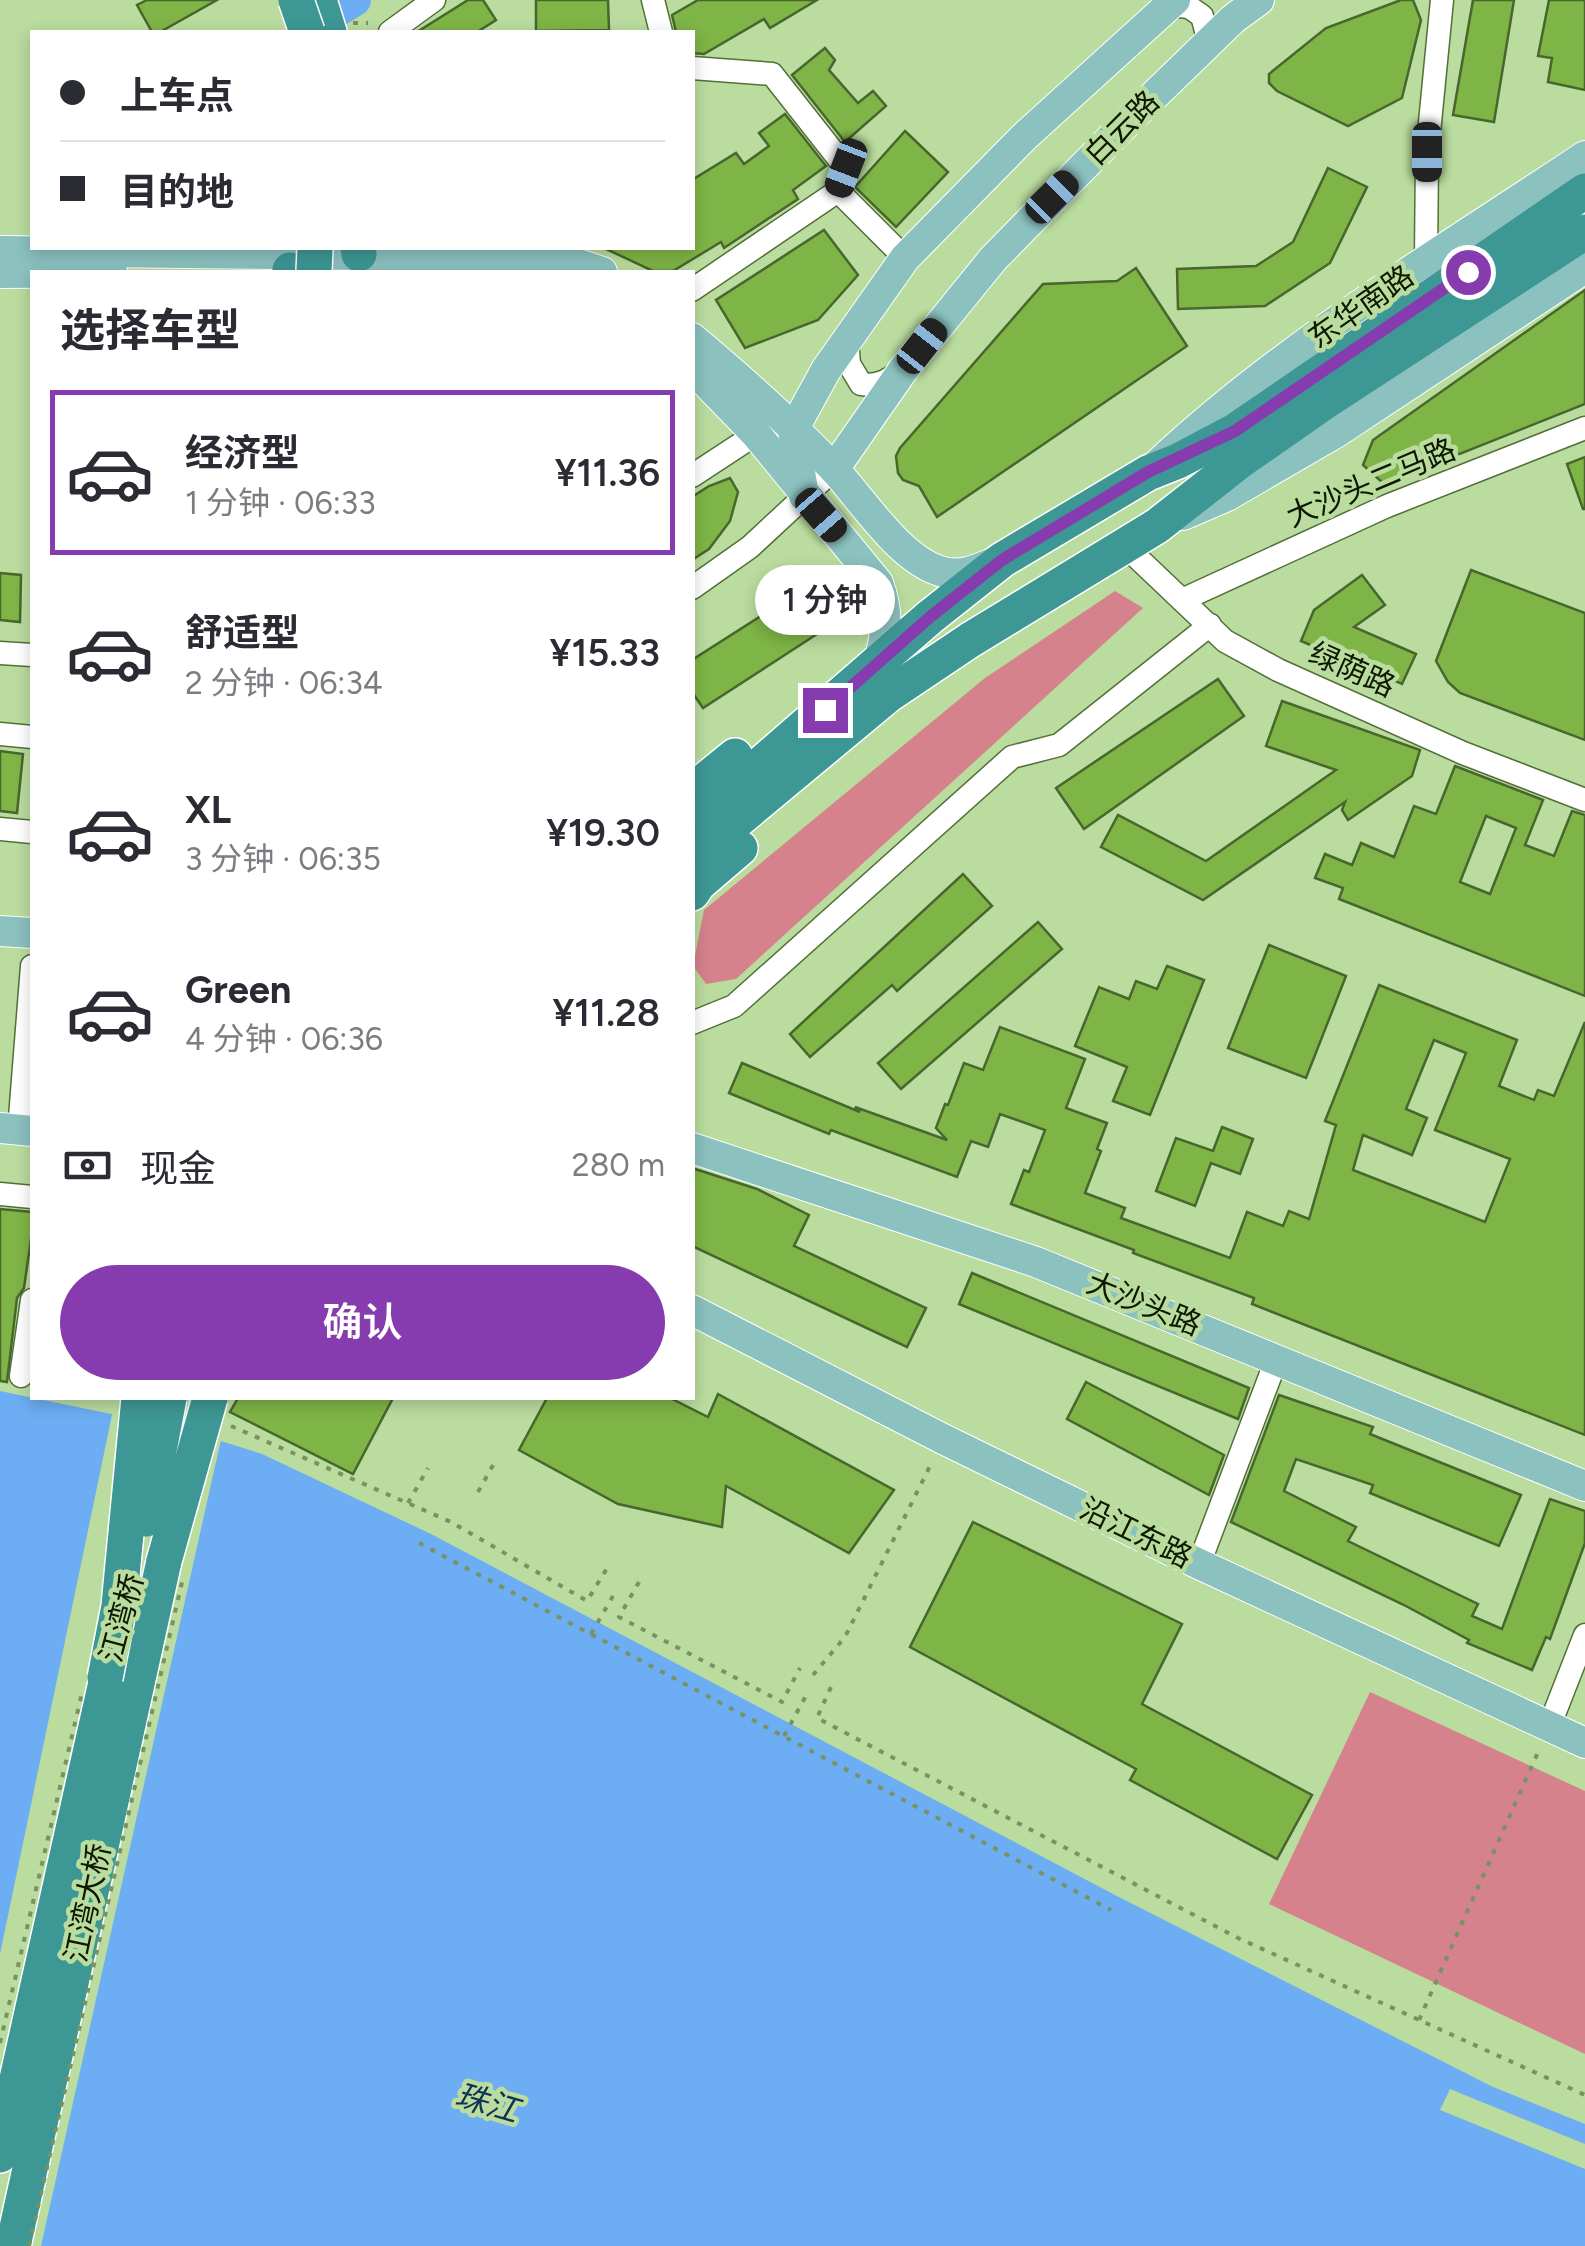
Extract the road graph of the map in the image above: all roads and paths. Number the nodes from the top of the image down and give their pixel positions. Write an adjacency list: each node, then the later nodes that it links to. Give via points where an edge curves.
1 (293, 0): 8 (highway, bridge); 9 (highway, bridge)
2 (319, 0): 10 (highway)
3 (434, 0): 11 (street)
4 (652, 0): 12 (street)
5 (1259, 0): 13 (main road, 白云路)
6 (1442, 0): 22 (street, via 1427,152)
7 (1172, 3): 13 (street, via 1202,16); 21 (main road, 白云路)
8 (298, 30)
9 (305, 30)
10 (328, 30)
11 (393, 30)
12 (660, 30)
13 (1209, 42): 34 (main road, 白云路, via 993,259)
14 (695, 68): 17 (street, via 772,74 846,168)
15 (1585, 156): 22 (main road, 东华南路)
16 (1585, 191): 30 (highway)
17 (838, 192): 21 (street); 31 (street)
18 (1585, 232): 30 (highway)
19 (0, 250): 24 (main road)
20 (372, 251): 23 (main road); 28 (main road, via 540,257)
21 (904, 258): 32 (main road, 白云路)
22 (1426, 261): 40 (main road, 东华南路, via 1236,395)
23 (294, 262): 24 (main road)
24 (82, 265): 27 (main road)
25 (1585, 268): 43 (main road, via 1337,432 1227,496)
26 (30, 270): 29 (main road)
27 (31, 270)
28 (596, 270)
29 (0, 273)
30 (1475, 285): 40 (highway, via 1235,431); 43 (highway)
31 (695, 288)
32 (847, 339): 34 (street, via 849,364 860,384 883,383); 37 (main road, 白云路)
33 (695, 341): 37 (main road)
34 (902, 370): 39 (main road, 白云路)
35 (695, 371): 38 (main road)
36 (1585, 428): 47 (street, 大沙头二马路, via 1387,506)
37 (793, 430): 39 (main road); 42 (main road)
38 (756, 434): 41 (street); 42 (main road)
39 (834, 469): 42 (street, 白云路); 45 (main road, via 888,532 926,564 958,574)
40 (1148, 472): 45 (highway)
41 (695, 474)
42 (804, 496): 46 (street, 白云路); 49 (main road, via 878,583 885,601)
43 (1158, 526): 44 (highway)
44 (1125, 546): 47 (street, 绿荫路); 59 (highway, via 888,695)
45 (1002, 560): 49 (highway)
46 (695, 586)
47 (1184, 599): 48 (street, 绿荫路)
48 (1210, 625): 55 (street, 绿荫路, via 1278,670); 63 (street, via 1058,745 1012,757 734,1006)
49 (882, 651): 54 (highway, via 817,688); 56 (highway)
50 (0, 652): 51 (street)
51 (30, 655)
52 (0, 734): 53 (street)
53 (30, 737)
54 (695, 790)
55 (1585, 800)
56 (695, 821)
57 (0, 829): 58 (street)
58 (30, 832)
59 (695, 880)
60 (0, 931): 61 (main road)
61 (30, 933)
62 (30, 988): 64 (street)
63 (695, 1022)
64 (17, 1129)
65 (695, 1149): 70 (main road, 大沙头路, via 1036,1262)
66 (0, 1194): 67 (street)
67 (30, 1197)
68 (695, 1311): 76 (main road, 沿江东路)
69 (30, 1314): 71 (street)
70 (1277, 1358): 79 (main road, 大沙头路); 84 (street)
71 (21, 1376)
72 (139, 1400): 92 (highway, bridge, via 119,1606)
73 (170, 1400): 83 (highway, bridge)
74 (193, 1400): 83 (highway, bridge)
75 (214, 1410): 81 (path, via 234,1427); 83 (highway, bridge)
76 (943, 1439): 84 (main road, 沿江东路); 91 (path, via 845,1638)
77 (496, 1458): 80 (path)
78 (428, 1468): 81 (path)
79 (1585, 1486)
80 (478, 1492)
81 (408, 1503): 85 (path, via 587,1601)
82 (419, 1543): 88 (path)
83 (163, 1562): 92 (highway, 江湾桥, bridge); 103 (highway, 江湾大桥); 104 (path, bridge)
84 (1198, 1564): 95 (main road, 沿江东路)
85 (609, 1565)
86 (639, 1582): 90 (path, via 619,1617 782,1702)
87 (617, 1589): 88 (path)
88 (591, 1634): 96 (path)
89 (1585, 1635): 95 (street)
90 (800, 1668)
91 (813, 1675)
92 (94, 1686): 100 (path, bridge); 102 (highway, 江湾大桥)
93 (831, 1686): 99 (path, via 817,1718 1238,1938)
94 (808, 1692): 96 (path)
95 (1549, 1727): 97 (main road, 沿江东路); 99 (path)
96 (784, 1736): 98 (path)
97 (1585, 1744)
98 (1112, 1910)
99 (1419, 2021): 101 (path)
100 (0, 2044)
101 (1585, 2095)
102 (0, 2156)
103 (13, 2246)
104 (28, 2246)

